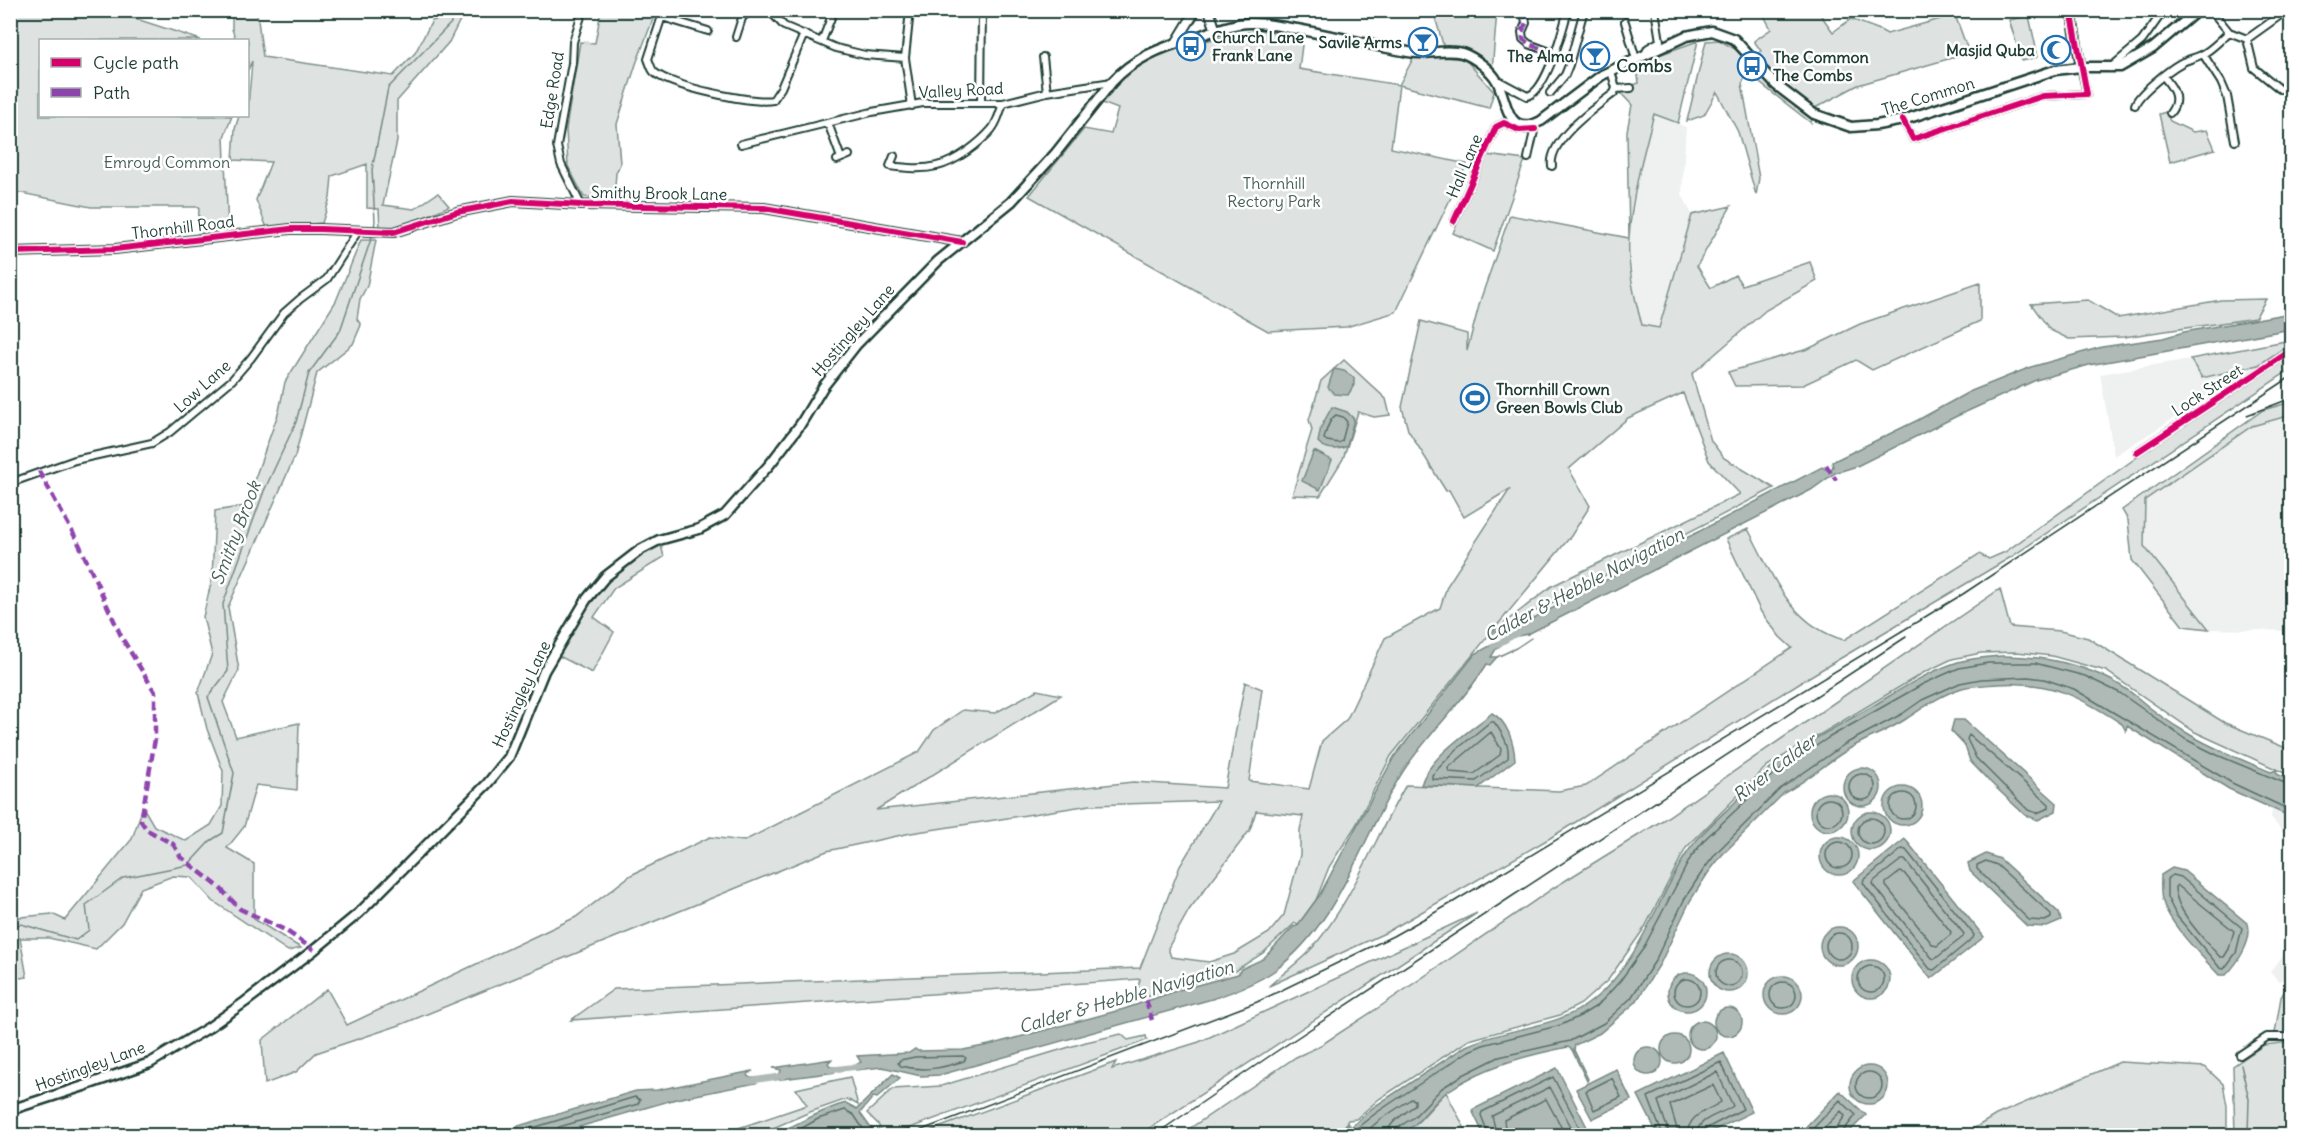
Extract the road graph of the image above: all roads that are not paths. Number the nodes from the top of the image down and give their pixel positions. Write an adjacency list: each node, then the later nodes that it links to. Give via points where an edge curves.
1 (584, 10): 60 (street, Edge Road, via 573,42 557,146 561,164)
2 (750, 10): 25 (street, via 742,18)
3 (769, 10): 24 (street, via 784,26)
4 (834, 10): 27 (street)
5 (910, 10): 33 (street)
6 (982, 10): 46 (street)
7 (1196, 10): 28 (street)
8 (1209, 10): 22 (street)
9 (1524, 10): 29 (street, via 1523,39)
10 (1568, 10): 29 (street)
11 (1584, 10): 45 (street, via 1564,81)
12 (1655, 10): 30 (street, via 1660,41)
13 (2071, 10): 35 (street)
14 (2164, 10): 36 (street, via 2142,41)
15 (2198, 10): 36 (main road, via 2132,62)
16 (2211, 10): 23 (street)
17 (2286, 12): 19 (street); 26 (street)
18 (663, 14): 21 (street); 24 (street, via 648,59 654,71 724,97 773,100)
19 (2292, 19)
20 (1625, 22): 34 (street)
21 (708, 31)
22 (1216, 31): 28 (main road, Hostingley Lane); 39 (main road, Hostingley Lane, via 1238,24 1261,23 1410,52 1461,53)
23 (2229, 32): 26 (street); 31 (street)
24 (804, 34): 27 (street)
25 (736, 37)
26 (2247, 39): 43 (street, via 2254,68)
27 (822, 41): 33 (street, via 847,52)
28 (1173, 44): 40 (main road, Hostingley Lane, via 1149,53)
29 (1553, 53): 39 (street, via 1542,83 1530,96)
30 (1645, 54): 34 (main road); 51 (main road, The Common, via 1686,36 1712,31 1734,39 1776,85 1814,114 1851,127)
31 (2203, 54): 38 (street, via 2180,64); 54 (street, via 2227,96)
32 (1043, 57): 44 (street)
33 (905, 58): 48 (street)
34 (1636, 59): 37 (main road)
35 (2081, 67): 36 (main road, The Common); 51 (main road, The Common, via 2031,77); 51 (street, via 2087,94 2043,96 1912,140)
36 (2109, 68)
37 (1611, 71): 42 (street); 53 (main road)
38 (2164, 77): 49 (street, via 2146,90); 50 (street, via 2175,91)
39 (1496, 79): 53 (main road, via 1508,115 1520,124)
40 (1112, 82): 44 (street, Valley Road); 63 (main road, Hostingley Lane, via 1011,202)
41 (1631, 88): 42 (street)
42 (1616, 89): 59 (street, via 1570,128)
43 (2280, 89)
44 (1047, 92): 47 (street, Valley Road)
45 (1550, 93)
46 (981, 102): 47 (street, Valley Road); 48 (street, Valley Road)
47 (1004, 103): 57 (street, via 990,130 949,161 912,169 890,166)
48 (912, 105): 52 (street, Valley Road)
49 (2135, 105)
50 (2170, 113)
51 (1903, 120)
52 (828, 123): 55 (street, Valley Road); 56 (street, via 839,159)
53 (1535, 127): 58 (street); 61 (street, Hall Lane, via 1519,130 1504,123 1496,127)
54 (2235, 141)
55 (741, 144)
56 (849, 155)
57 (894, 156)
58 (1528, 158)
59 (1552, 166)
60 (581, 205): 62 (street, Smithy Brook Lane, via 513,201 457,212 399,231); 63 (street, Smithy Brook Lane, via 764,208)
61 (1454, 221)
62 (358, 231): 64 (street, Thornhill Road, via 290,229 115,249); 67 (street, Low Lane, via 327,279 284,314 232,380 170,432 152,443 75,460)
63 (962, 242): 70 (main road, Hostingley Lane, via 915,282 856,345 770,464 725,515 699,529 640,550 605,577 586,600 544,671 509,757 359,913 245,1002 150,1062)
64 (10, 252)
65 (2292, 350): 66 (street, Lock Street)
66 (2137, 452)
67 (10, 483)
68 (2292, 1037): 69 (street, via 2267,1037)
69 (2240, 1054)
70 (10, 1110)

